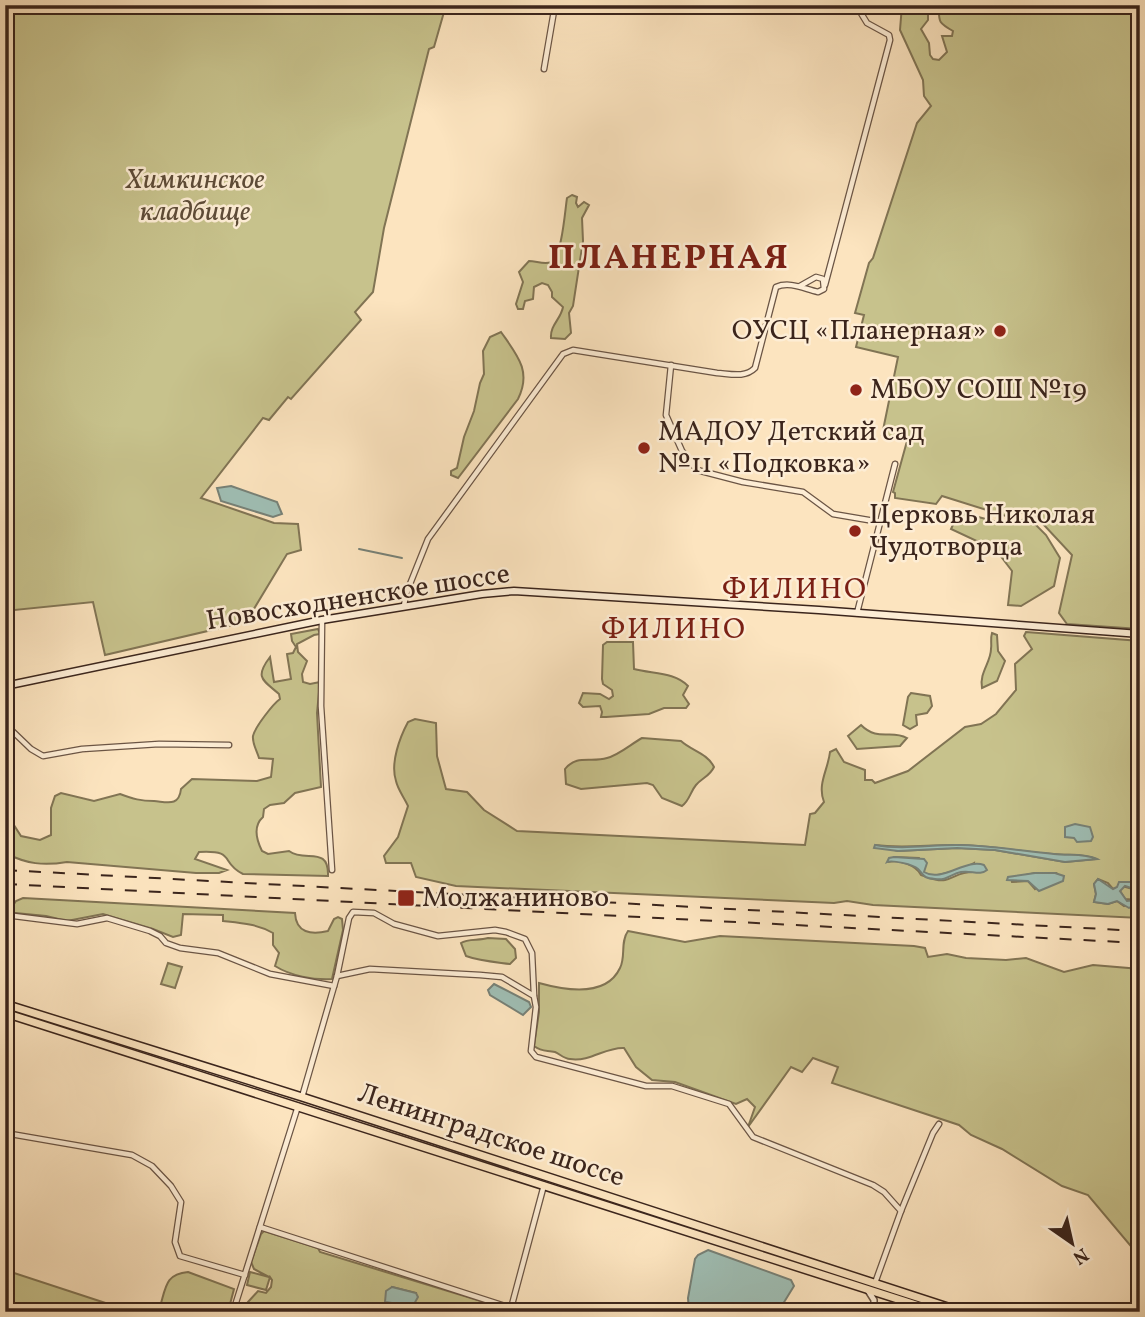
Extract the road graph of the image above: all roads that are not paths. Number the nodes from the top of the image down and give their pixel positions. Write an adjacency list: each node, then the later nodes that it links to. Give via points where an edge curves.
1 (555, 5): 3 (street)
2 (856, 5): 4 (street, via 867,23 890,40)
3 (544, 69)
4 (829, 274): 5 (street); 8 (street)
5 (821, 278): 6 (street); 8 (street)
6 (810, 281): 7 (street); 9 (street)
7 (800, 286): 9 (street); 10 (street, via 779,285 774,290 750,373)
8 (825, 286): 9 (street, via 820,292)
9 (813, 291)
10 (671, 365): 12 (street, via 666,415 682,451 697,470 803,492 833,514); 13 (street, via 573,350 563,355 428,539)
11 (895, 464): 12 (street)
12 (880, 522): 14 (street)
13 (403, 607): 14 (main road, Новосходненское шоссе, via 514,591); 15 (main road, Новосходненское шоссе)
14 (857, 613): 16 (main road, Новосходненское шоссе)
15 (323, 620): 17 (main road, Новосходненское шоссе); 20 (street, via 321,706)
16 (1140, 634)
17 (5, 686)
18 (5, 724): 19 (street, via 44,756 159,744)
19 (229, 746)
20 (332, 870)
21 (6, 915): 23 (street, via 77,924 107,918 150,931 180,948 218,953 270,974)
22 (337, 976): 23 (street); 24 (street, via 370,968 502,977); 24 (street, via 349,918 354,912 367,912 438,936 495,930 525,939 532,953)
23 (334, 986): 27 (street)
24 (534, 996): 31 (street, via 531,1051 536,1057 646,1086 672,1086 729,1104 752,1137 873,1185)
25 (5, 1004): 27 (highway, Ленинградское шоссе)
26 (5, 1013): 27 (highway, Ленинградское шоссе)
27 (300, 1101): 30 (highway, Ленинградское шоссе); 32 (street); 34 (highway, Ленинградское шоссе)
28 (939, 1124): 31 (street)
29 (5, 1133): 33 (street, via 132,1155 152,1166 181,1202 175,1241 180,1256)
30 (544, 1185): 35 (highway, Ленинградское шоссе); 38 (street)
31 (901, 1211): 34 (street)
32 (260, 1227): 33 (street); 38 (street)
33 (245, 1275): 39 (street)
34 (875, 1283): 41 (highway, Ленинградское шоссе)
35 (867, 1289): 36 (highway, Ленинградское шоссе); 37 (street)
36 (892, 1297): 37 (street, via 880,1301); 40 (highway, Ленинградское шоссе)
37 (875, 1309)
38 (512, 1311)
39 (233, 1312)
40 (938, 1312)
41 (963, 1312)

